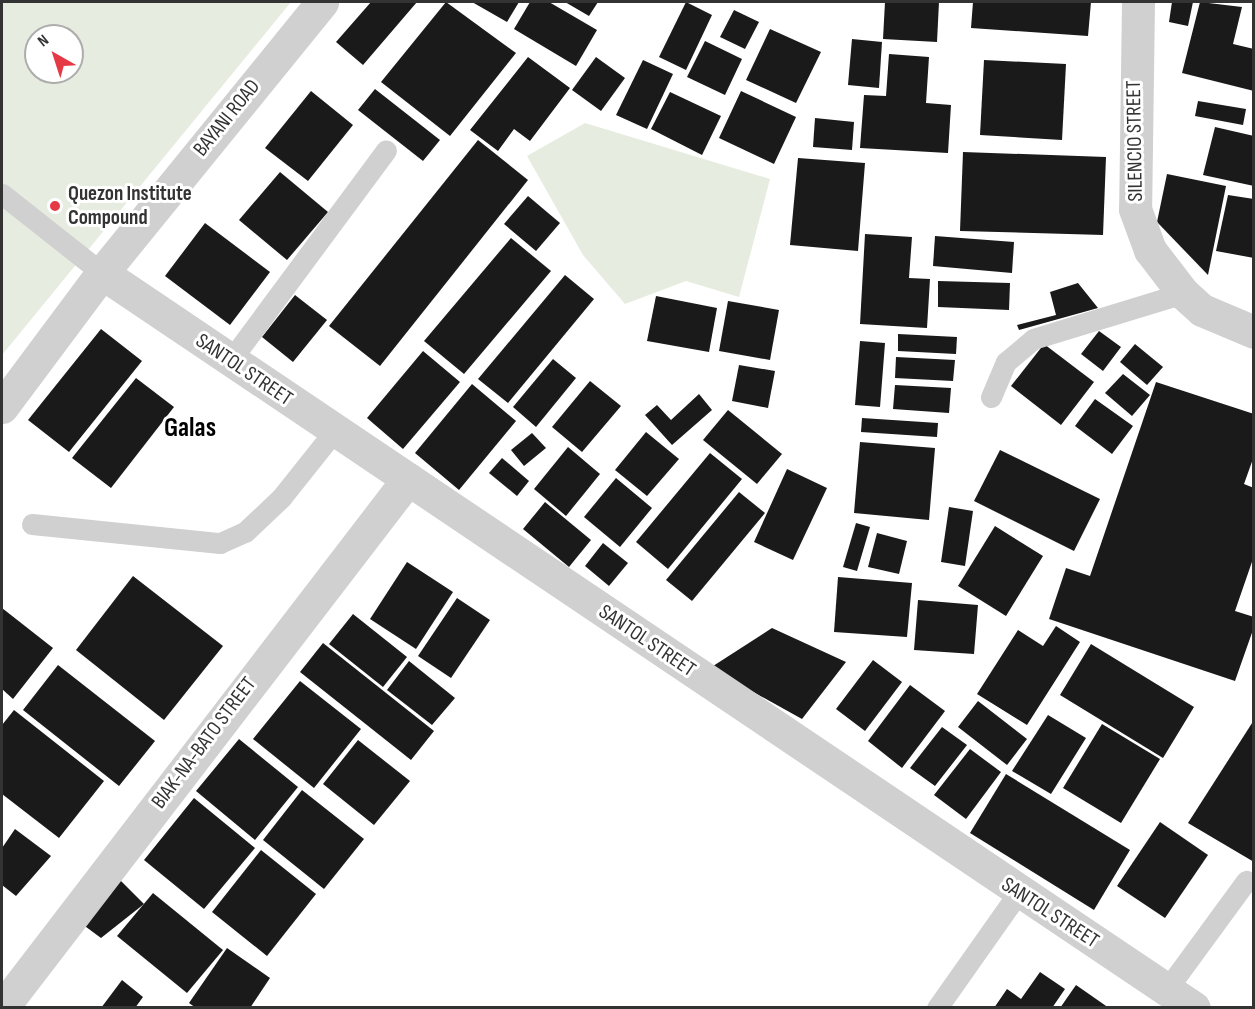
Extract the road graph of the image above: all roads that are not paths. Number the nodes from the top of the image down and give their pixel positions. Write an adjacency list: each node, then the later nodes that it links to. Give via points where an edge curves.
1 (322, 2): 5 (street, BAYANI ROAD)
2 (1138, 2): 6 (street, SILENCIO STREET, via 1135,209 1150,250)
3 (386, 150): 8 (lane)
4 (2, 194): 5 (lane)
5 (102, 273): 8 (street, SANTOL STREET); 10 (street, BAYANI ROAD)
6 (1183, 293): 7 (street, SILENCIO STREET, via 1202,310); 9 (lane, via 1033,339 1006,362)
7 (1254, 332)
8 (230, 360): 11 (street, SANTOL STREET)
9 (991, 397)
10 (2, 407)
11 (335, 430): 12 (street, SANTOL STREET); 13 (lane, via 281,498 245,532 220,543)
12 (408, 479): 15 (street, SANTOL STREET); 17 (street, BIAK-NA-BATO STREET)
13 (32, 524)
14 (1246, 881): 16 (lane)
15 (1018, 893): 16 (street, SANTOL STREET); 18 (lane)
16 (1167, 989): 19 (street, SANTOL STREET)
17 (2, 1008)
18 (937, 1008)
19 (1194, 1008)

